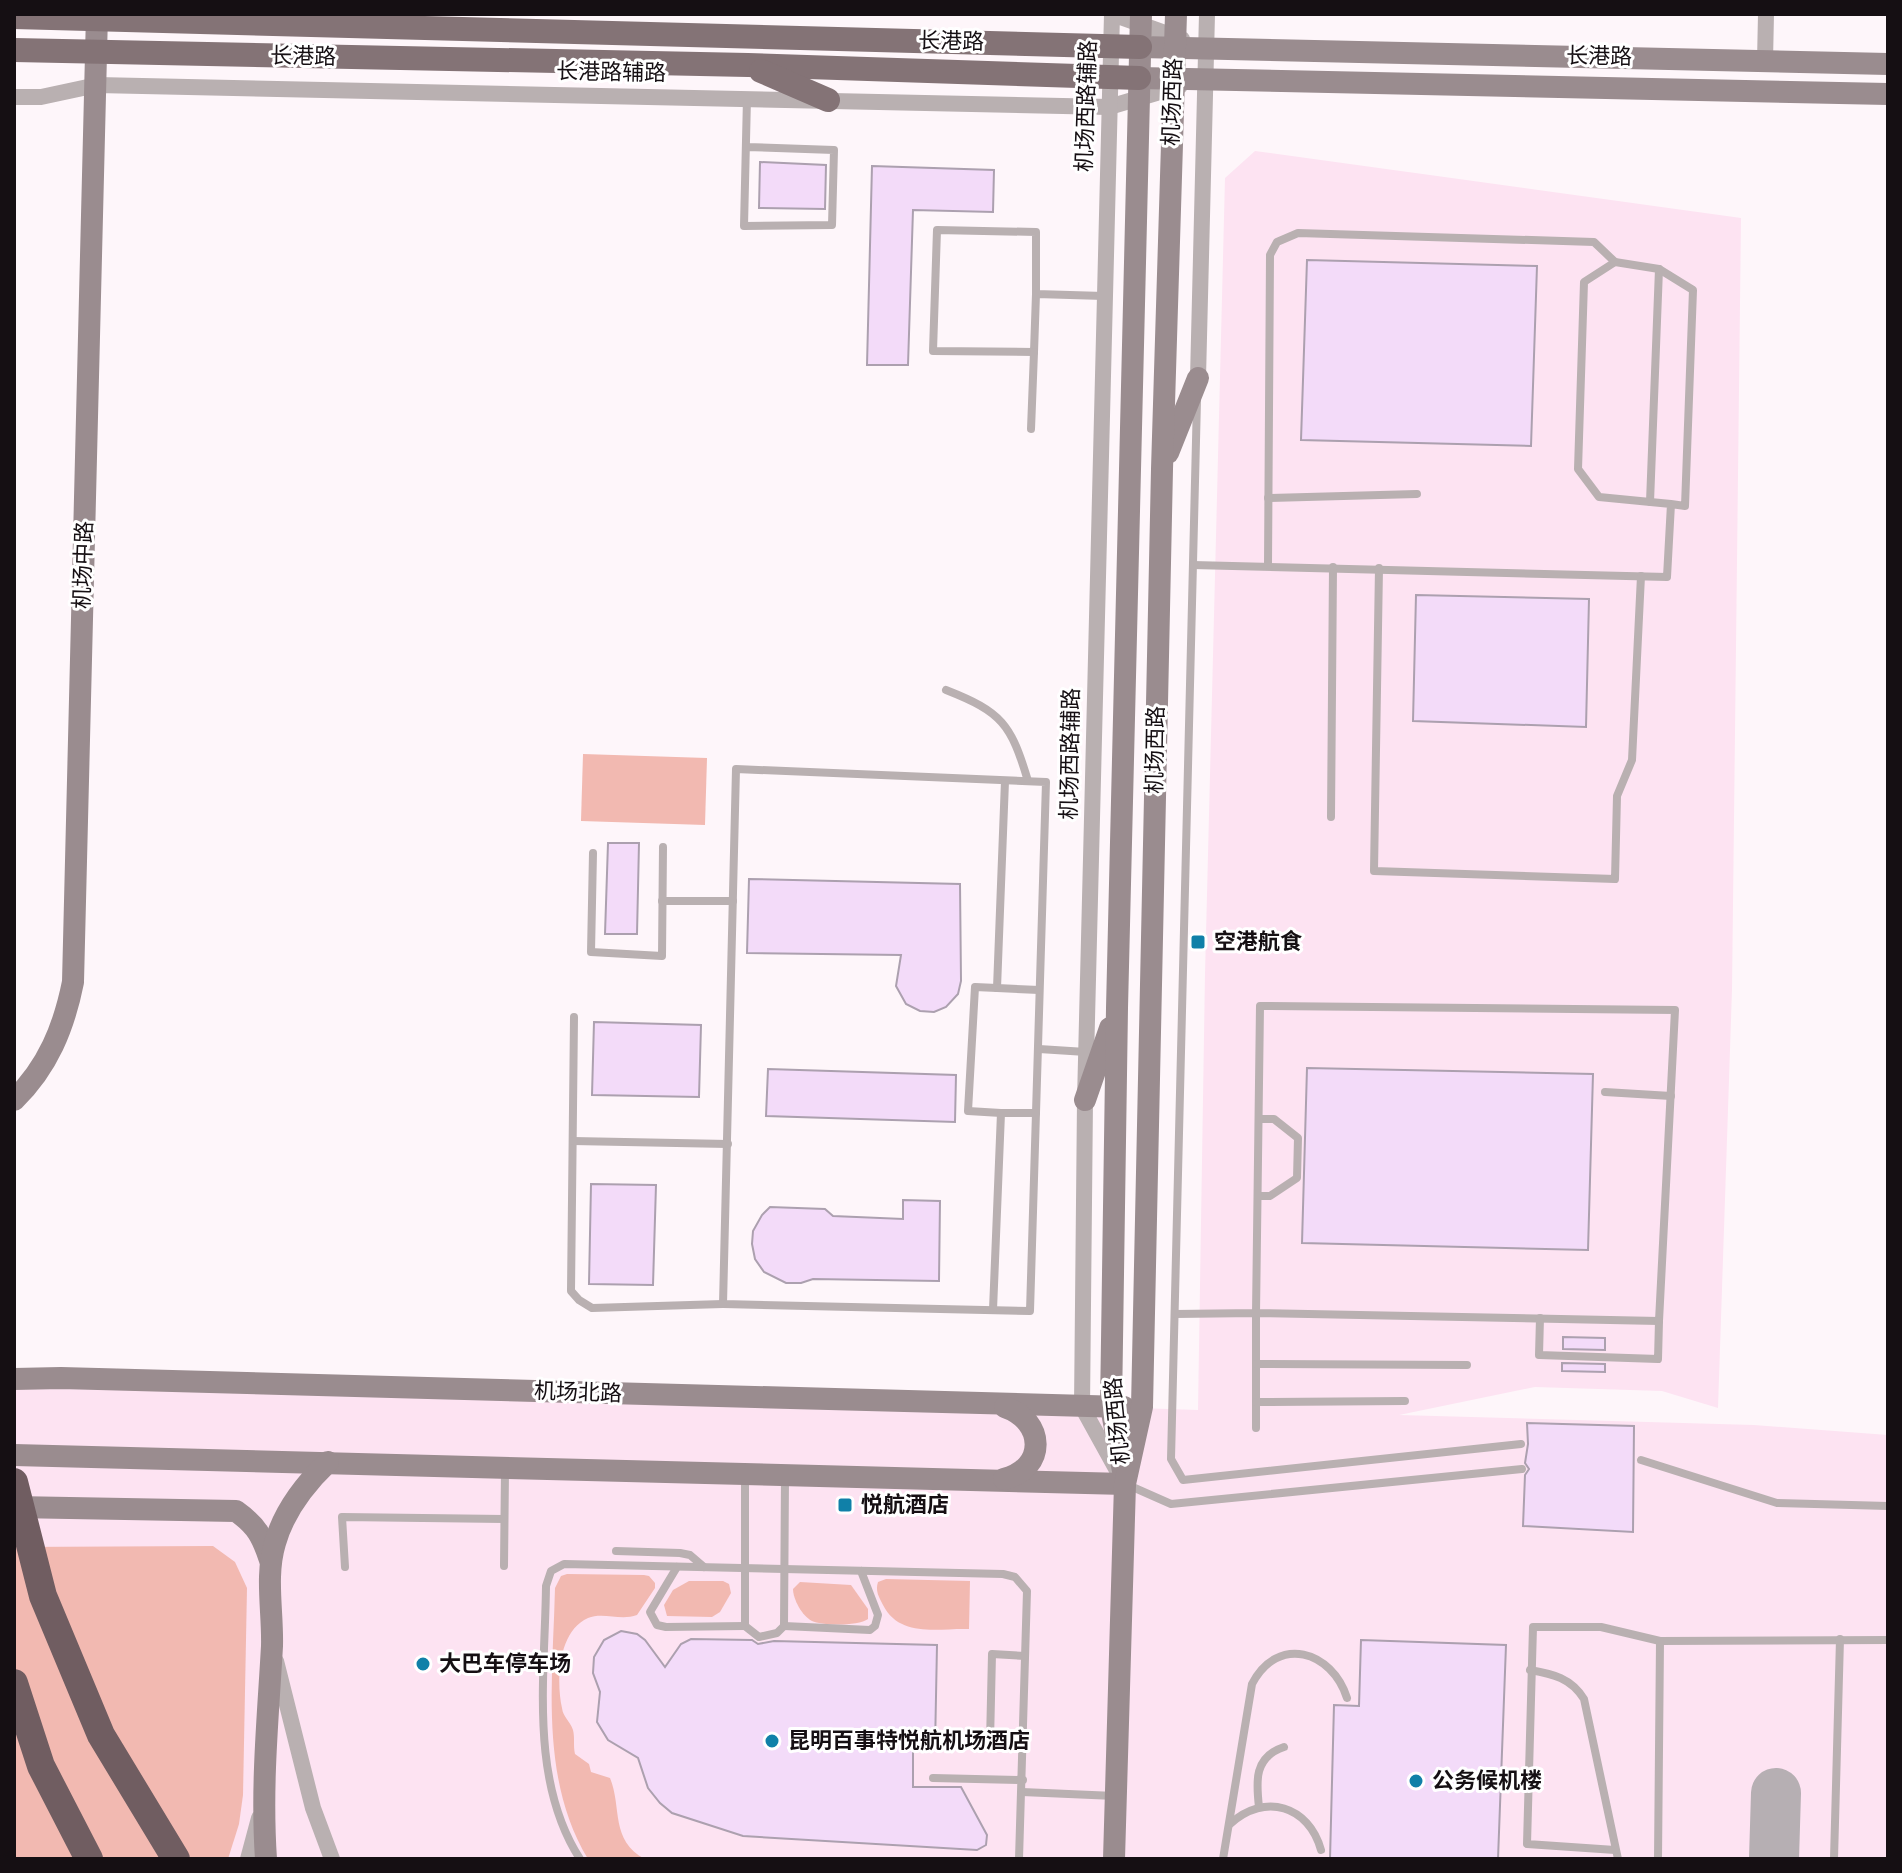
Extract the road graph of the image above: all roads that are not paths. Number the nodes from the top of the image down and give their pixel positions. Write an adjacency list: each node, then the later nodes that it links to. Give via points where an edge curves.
1 (415, 14): 8 (main road)
2 (1112, 14): 7 (street); 10 (street, 机场西路辅路)
3 (1207, 14): 11 (street)
4 (1766, 14): 14 (street)
5 (14, 17): 6 (main road, 长港路)
6 (97, 17): 8 (main road, 长港路); 13 (main road, 机场中路)
7 (1141, 28): 9 (main road, 长港路); 10 (main road, 长港路); 21 (main road, 机场西路)
8 (437, 29): 10 (main road, 长港路)
9 (1175, 33): 11 (main road, 长港路); 19 (main road, 机场西路)
10 (1110, 46): 17 (street, 机场西路辅路)
11 (1206, 48): 14 (main road, 长港路); 18 (street)
12 (14, 50): 13 (main road, 长港路)
13 (96, 53): 16 (main road, 长港路); 20 (main road, 机场中路)
14 (1765, 61): 15 (main road, 长港路)
15 (1888, 64)
16 (748, 65): 17 (main road, 长港路); 25 (main road)
17 (1109, 78): 21 (main road, 长港路); 26 (street, 机场西路辅路)
18 (1205, 79): 19 (main road, 长港路); 22 (main road, 长港路); 33 (street)
19 (1173, 84): 21 (main road, 长港路); 35 (main road, 机场西路)
20 (97, 85): 23 (street, 长港路辅路); 24 (street, 长港路辅路); 61 (main road, 机场中路, via 73,982 45,1062)
21 (1139, 88): 26 (street, 长港路辅路); 55 (main road, 机场西路)
22 (1888, 94)
23 (14, 97)
24 (747, 98): 25 (street, 长港路辅路); 27 (lane)
25 (828, 100): 26 (street, 长港路辅路)
26 (1109, 107): 31 (street, 机场西路辅路)
27 (746, 147): 27 (lane, via 744,226 832,225 834,150)
28 (1615, 262): 29 (lane); 37 (lane, via 1594,242 1298,233 1277,242 1270,255); 38 (lane, via 1584,282 1578,469 1599,497)
29 (1659, 269): 38 (lane); 39 (lane, via 1693,290 1685,506)
30 (1036, 294): 31 (lane); 32 (lane); 32 (lane, via 1036,232 937,230 933,351)
31 (1104, 296): 58 (street, 机场西路辅路)
32 (1034, 352): 34 (lane)
33 (1198, 378): 35 (main road); 40 (lane)
34 (1031, 429)
35 (1162, 469): 83 (main road, 机场西路)
36 (1417, 494): 37 (lane)
37 (1268, 498): 41 (lane)
38 (1650, 502): 39 (lane)
39 (1671, 504): 44 (lane, via 1667,577)
40 (1193, 565): 41 (lane); 72 (lane)
41 (1268, 565): 42 (lane)
42 (1333, 567): 43 (lane); 48 (lane)
43 (1379, 568): 44 (lane); 44 (lane, via 1374,871 1615,879 1617,796 1632,760)
44 (1641, 576)
45 (946, 690): 47 (lane, via 980,703 1007,725)
46 (1005, 781): 47 (lane); 52 (lane, via 736,769); 53 (lane)
47 (1028, 781): 54 (lane, via 1046,782)
48 (1331, 817)
49 (663, 847): 51 (lane)
50 (593, 853): 51 (lane, via 591,952 662,956)
51 (662, 901): 52 (lane)
52 (733, 901): 67 (lane)
53 (997, 988): 54 (lane); 63 (lane, via 975,987 968,1111)
54 (1039, 990): 57 (lane)
55 (1117, 1008): 62 (main road); 82 (main road, 机场西路)
56 (574, 1017): 66 (lane)
57 (1039, 1049): 58 (lane); 64 (lane)
58 (1086, 1052): 62 (street, 机场西路辅路)
59 (1605, 1092): 60 (lane)
60 (1671, 1096): 65 (lane, via 1675,1010 1260,1006); 74 (lane)
61 (14, 1100)
62 (1085, 1100): 81 (street, 机场西路辅路)
63 (1001, 1113): 64 (lane); 70 (lane)
64 (1036, 1113): 70 (lane, via 1030,1311)
65 (1260, 1119): 68 (lane); 68 (lane, via 1274,1119 1298,1138 1298,1151 1297,1178 1270,1196)
66 (573, 1141): 67 (lane); 69 (lane, via 571,1291 579,1300 592,1308)
67 (728, 1144): 69 (lane)
68 (1258, 1196): 71 (lane)
69 (723, 1304): 70 (lane)
70 (993, 1310)
71 (1256, 1313): 72 (lane); 73 (lane); 75 (lane)
72 (1175, 1314): 85 (lane, via 1171,1459 1183,1480)
73 (1540, 1318): 74 (lane); 74 (lane, via 1539,1355 1658,1359)
74 (1659, 1321)
75 (1256, 1364): 76 (lane); 79 (lane)
76 (1467, 1365)
77 (14, 1379): 80 (main road, 机场北路)
78 (1405, 1401): 79 (lane)
79 (1256, 1402): 84 (lane)
80 (1003, 1406): 81 (main road, 机场北路); 93 (main road, via 1020,1412 1033,1426 1036,1445 1031,1463 1017,1476)
81 (1082, 1407): 82 (main road, 机场北路); 95 (street, 机场西路辅路)
82 (1111, 1407): 83 (main road, 机场北路); 95 (main road, 机场西路)
83 (1142, 1407): 95 (main road, 机场西路)
84 (1256, 1428)
85 (1521, 1444)
86 (14, 1455): 88 (main road)
87 (1641, 1460): 96 (lane, via 1777,1503)
88 (328, 1462): 89 (main road); 100 (main road, via 292,1504)
89 (505, 1467): 91 (main road); 98 (lane)
90 (1522, 1469): 95 (lane, via 1171,1504)
91 (745, 1473): 92 (main road); 105 (lane)
92 (785, 1474): 93 (main road); 106 (lane)
93 (999, 1481): 95 (main road)
94 (14, 1482): 130 (highway, bridge, via 43,1596 101,1735)
95 (1125, 1484): 123 (main road, 机场西路)
96 (1888, 1506)
97 (14, 1507): 100 (main road, via 236,1511 253,1523)
98 (504, 1519): 101 (lane); 102 (lane, via 342,1517)
99 (616, 1551): 104 (lane, via 680,1553)
100 (270, 1560): 113 (main road)
101 (504, 1566)
102 (345, 1567)
103 (677, 1567): 104 (lane); 108 (lane, via 650,1612 657,1625); 134 (lane, via 564,1564 548,1577 546,1761 566,1835)
104 (705, 1567): 105 (lane)
105 (744, 1568): 106 (lane); 108 (lane)
106 (783, 1569): 107 (lane); 109 (lane)
107 (861, 1571): 109 (lane, via 878,1615 870,1630); 114 (lane, via 1015,1577 1027,1591)
108 (745, 1626): 109 (lane, via 759,1637)
109 (784, 1626)
110 (1840, 1639): 111 (lane); 112 (lane); 139 (lane)
111 (1888, 1640)
112 (1660, 1641): 115 (lane, via 1601,1627 1533,1627); 138 (lane)
113 (272, 1642): 124 (main road); 133 (street, via 313,1808)
114 (1025, 1656): 118 (lane, via 992,1654); 121 (lane)
115 (1530, 1670): 128 (lane, via 1564,1678 1584,1699); 128 (lane, via 1527,1844)
116 (14, 1683): 129 (highway, via 41,1766)
117 (1347, 1698): 126 (lane, via 1335,1672 1308,1655 1288,1654 1263,1668 1252,1684)
118 (990, 1742)
119 (1284, 1747): 125 (lane, via 1259,1767)
120 (933, 1778): 121 (lane)
121 (1023, 1780): 122 (lane)
122 (1022, 1792): 123 (lane); 135 (lane)
123 (1116, 1796): 136 (main road, 机场西路)
124 (262, 1806): 131 (street); 132 (main road)
125 (1259, 1807): 126 (lane); 127 (lane, via 1283,1808 1304,1819)
126 (1230, 1824): 137 (lane)
127 (1321, 1850)
128 (1616, 1855)
129 (89, 1859)
130 (176, 1859)
131 (248, 1859)
132 (266, 1859)
133 (332, 1859)
134 (580, 1859)
135 (1019, 1859)
136 (1114, 1859)
137 (1223, 1859)
138 (1658, 1859)
139 (1834, 1859)

